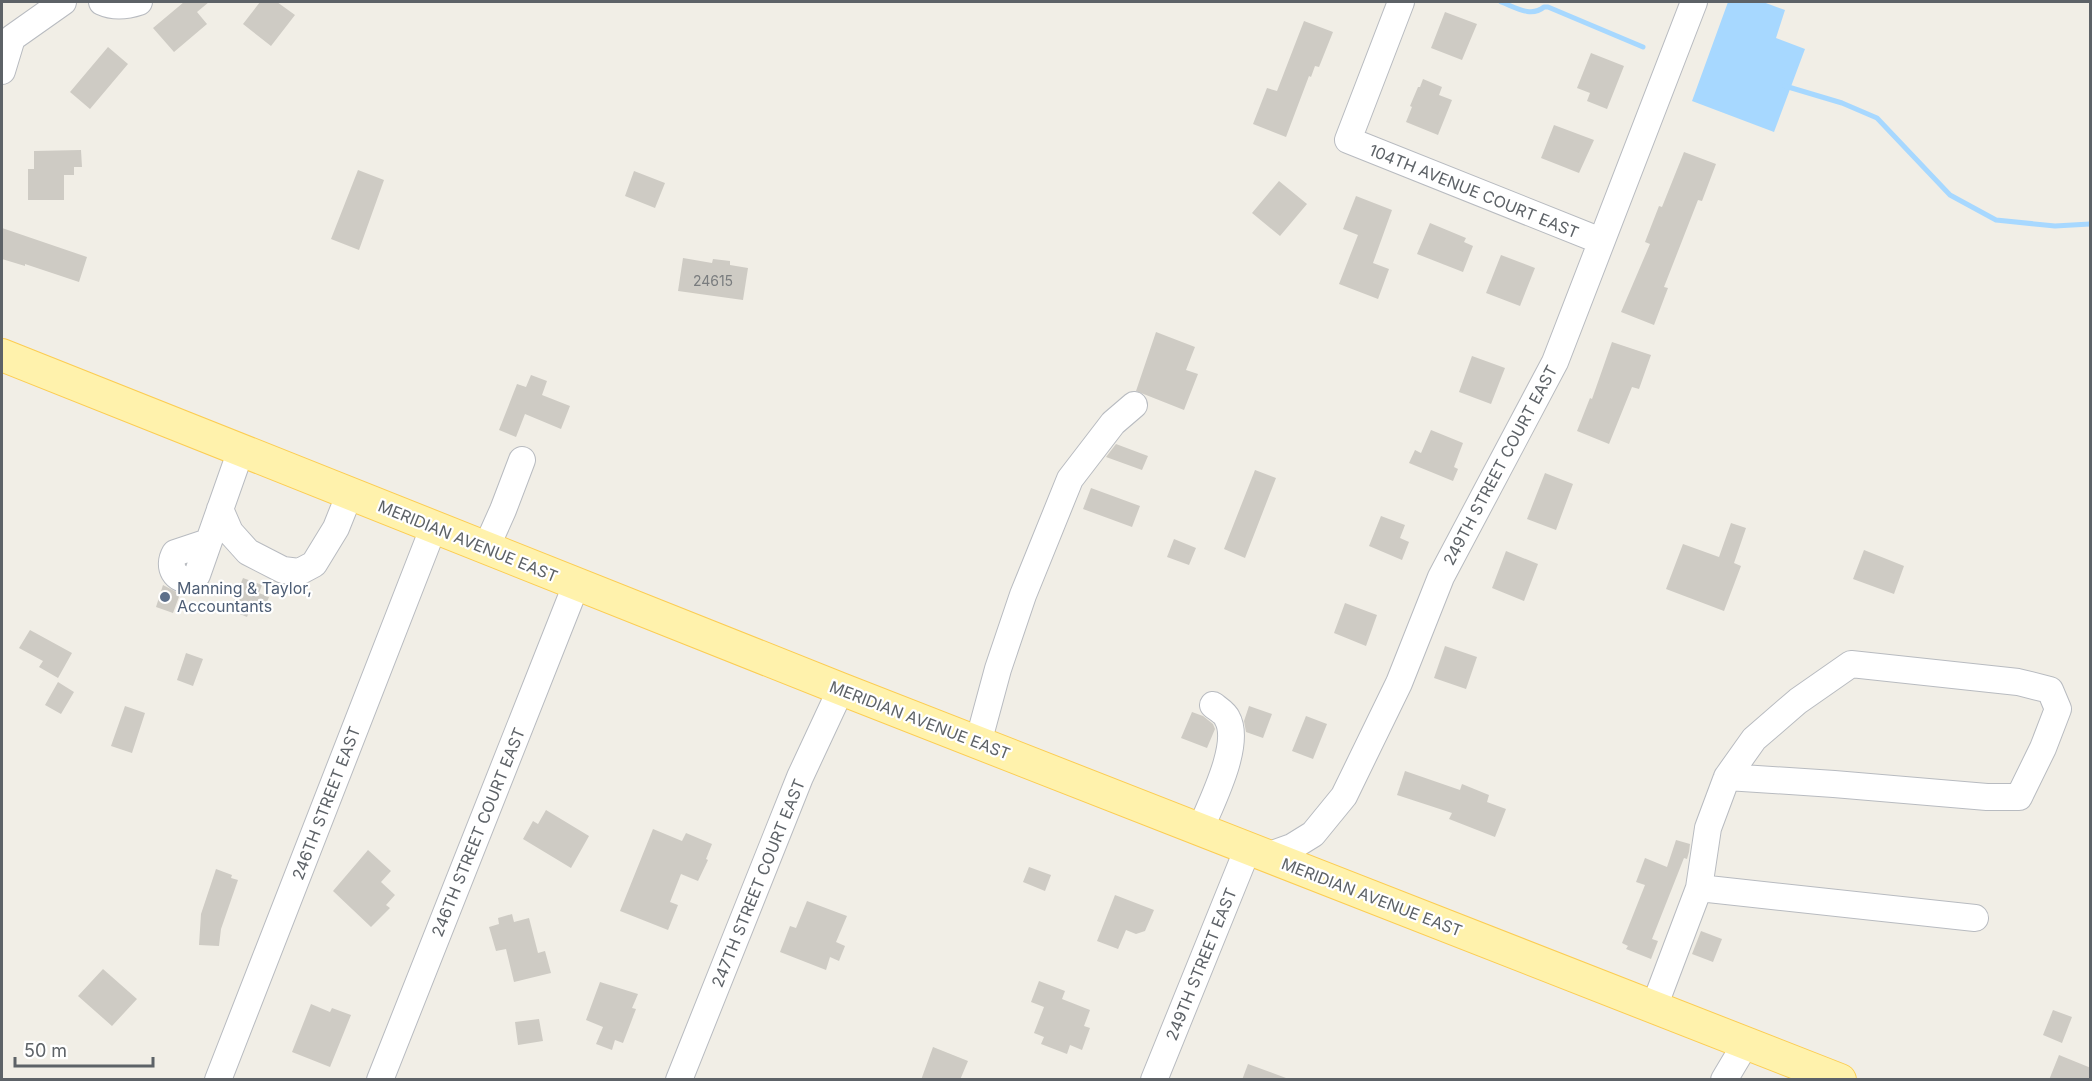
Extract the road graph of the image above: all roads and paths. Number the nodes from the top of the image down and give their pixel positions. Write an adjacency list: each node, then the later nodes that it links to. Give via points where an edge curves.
1 (63, 2): 6 (street)
2 (102, 2): 3 (street, via 128,6)
3 (139, 2)
4 (1401, 2): 8 (street, 104TH AVENUE COURT EAST, via 1348,141)
5 (1694, 2): 8 (street, 249TH STREET COURT EAST)
6 (7, 35): 7 (street)
7 (2, 71)
8 (1601, 241): 24 (street, 249TH STREET COURT EAST, via 1546,381 1441,577 1399,683 1338,806 1313,834 1292,847)
9 (2, 355): 11 (main road, MERIDIAN AVENUE EAST)
10 (1134, 405): 21 (street, via 1113,423 1070,479 1019,605)
11 (242, 450): 13 (main road, MERIDIAN AVENUE EAST); 14 (street)
12 (522, 460): 17 (street)
13 (350, 493): 14 (street, via 336,528 314,564 299,572 284,570 248,552 231,532); 15 (main road, MERIDIAN AVENUE EAST)
14 (220, 509): 16 (street)
15 (434, 526): 17 (main road, MERIDIAN AVENUE EAST); 29 (street, 246TH STREET EAST)
16 (208, 542)
17 (486, 548): 18 (main road, MERIDIAN AVENUE EAST)
18 (576, 585): 19 (main road, MERIDIAN AVENUE EAST); 30 (street, 246TH STREET COURT EAST)
19 (841, 690): 21 (main road, MERIDIAN AVENUE EAST); 31 (street, 247TH STREET COURT EAST, via 800,777)
20 (1213, 705): 23 (street, via 1227,716 1232,732 1224,770)
21 (978, 743): 23 (main road, MERIDIAN AVENUE EAST)
22 (1727, 777): 22 (street, via 1754,740 1798,701 1851,664 2018,682 2049,690 2058,709 2019,797); 25 (street, via 1708,828)
23 (1200, 830): 24 (main road, MERIDIAN AVENUE EAST)
24 (1257, 853): 27 (main road, MERIDIAN AVENUE EAST); 32 (street, 249TH STREET EAST)
25 (1699, 888): 26 (street); 27 (street)
26 (1975, 918)
27 (1654, 1007): 28 (main road, MERIDIAN AVENUE EAST)
28 (1746, 1043): 33 (street); 34 (main road, MERIDIAN AVENUE EAST)
29 (218, 1080)
30 (381, 1080)
31 (679, 1080)
32 (1154, 1080)
33 (1724, 1080)
34 (1840, 1080)

